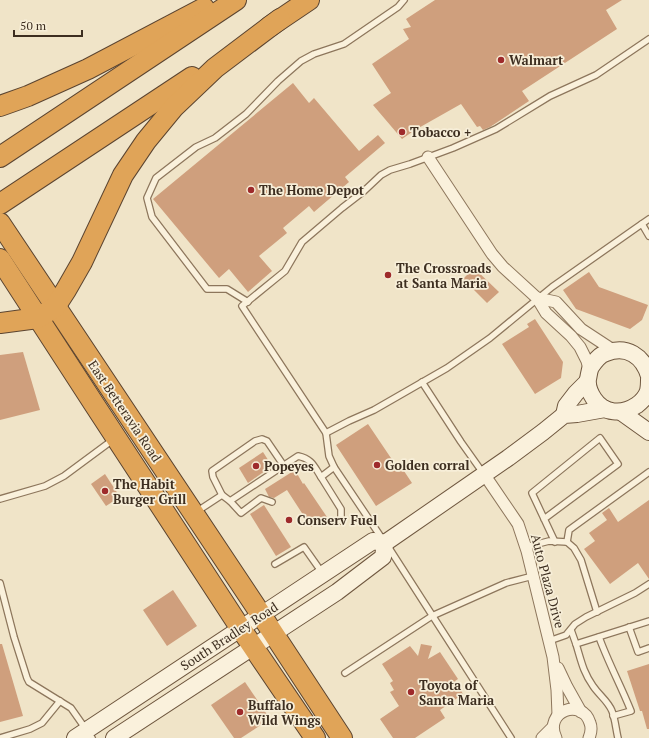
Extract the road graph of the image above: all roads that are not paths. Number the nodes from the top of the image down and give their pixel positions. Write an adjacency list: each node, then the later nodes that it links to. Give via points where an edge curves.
1 (220, 0): 7 (highway, via 88,69)
2 (236, 0): 8 (highway)
3 (309, 0): 5 (highway)
4 (404, 0): 17 (lane, via 398,7 344,44 301,61 246,114 215,138 196,147 156,178 147,198 152,217 207,289 227,289)
5 (280, 19): 10 (highway); 18 (highway, via 215,68 174,107 146,141 123,175 82,262)
6 (649, 39): 9 (lane, via 596,75 550,96 496,129)
7 (0, 106)
8 (0, 157)
9 (428, 157): 16 (street, via 492,254); 17 (lane, via 381,175 302,242 285,272)
10 (0, 204)
11 (649, 219): 12 (lane)
12 (642, 224): 14 (lane); 16 (lane)
13 (3, 228): 18 (highway, East Betteravia Road)
14 (649, 236)
15 (0, 259): 19 (highway, East Betteravia Road)
16 (537, 298): 22 (street, via 556,302 582,329); 24 (street, via 546,312 580,347 587,361); 26 (lane, via 490,338)
17 (248, 302): 32 (lane, via 242,306)
18 (55, 307): 19 (highway); 43 (highway, East Betteravia Road)
19 (38, 318): 20 (highway); 33 (highway, East Betteravia Road)
20 (0, 323)
21 (649, 348): 23 (street)
22 (613, 350): 23 (street); 24 (street, via 597,358)
23 (631, 353): 25 (street, via 647,368)
24 (588, 376): 28 (street, via 590,393); 30 (street, South Bradley Road, via 566,406)
25 (649, 378): 27 (street)
26 (422, 382): 32 (lane); 37 (lane)
27 (647, 404): 29 (street, via 641,402 630,410)
28 (605, 409): 29 (street); 30 (street)
29 (621, 412): 31 (street)
30 (564, 415): 37 (street, South Bradley Road)
31 (649, 432)
32 (326, 434): 35 (lane, via 329,456)
33 (116, 438): 40 (lane, via 64,476 45,486); 60 (highway, East Betteravia Road)
34 (284, 466): 38 (lane, via 298,456 307,458); 39 (lane, via 267,441 254,441 212,470); 41 (lane)
35 (334, 467): 38 (lane); 48 (lane)
36 (649, 472): 47 (lane, via 569,530)
37 (484, 474): 48 (street, South Bradley Road); 49 (street, Auto Plaza Drive, via 518,524)
38 (321, 477): 45 (lane, via 341,509)
39 (222, 495): 41 (lane); 43 (lane)
40 (0, 499)
41 (230, 501): 42 (lane, via 241,513 261,498)
42 (272, 502)
43 (193, 513): 56 (highway, East Betteravia Road)
44 (544, 519): 44 (lane, via 532,493 600,438 618,464); 46 (lane)
45 (341, 521)
46 (555, 542): 47 (lane); 49 (lane, via 548,541)
47 (567, 542): 55 (lane, via 581,560)
48 (385, 543): 51 (street, South Bradley Road, via 373,541); 57 (lane); 62 (street, South Bradley Road, via 383,557 337,592)
49 (526, 547): 52 (street, Auto Plaza Drive)
50 (275, 564): 51 (lane, via 304,547)
51 (323, 574): 56 (street, South Bradley Road)
52 (533, 576): 57 (lane, via 506,583); 64 (street, Auto Plaza Drive)
53 (0, 583): 70 (lane, via 29,682)
54 (649, 584): 55 (lane)
55 (597, 612): 61 (lane, via 575,624)
56 (261, 616): 60 (street, South Bradley Road); 62 (highway, East Betteravia Road)
57 (432, 616): 69 (lane); 81 (lane)
58 (649, 621): 59 (lane)
59 (629, 627): 63 (lane); 67 (lane, via 638,652)
60 (241, 629): 66 (highway, East Betteravia Road); 76 (street, South Bradley Road)
61 (571, 630): 64 (lane, via 566,635); 65 (lane)
62 (274, 634): 66 (street, South Bradley Road); 80 (highway, East Betteravia Road)
63 (599, 637): 65 (lane); 73 (lane, via 631,711)
64 (549, 641): 68 (street, Auto Plaza Drive)
65 (576, 644): 73 (lane, via 583,670 606,701)
66 (254, 647): 78 (street, South Bradley Road); 79 (highway, East Betteravia Road)
67 (649, 648)
68 (553, 657): 71 (street, Auto Plaza Drive); 72 (street, Auto Plaza Drive)
69 (346, 673)
70 (60, 701): 76 (lane, via 71,708); 77 (lane, via 42,723)
71 (582, 712): 72 (street, via 569,709); 75 (street, Auto Plaza Drive, via 591,725)
72 (558, 715): 74 (street, via 554,723)
73 (613, 716): 83 (lane)
74 (554, 733): 82 (street)
75 (590, 735)
76 (85, 736)
77 (0, 738)
78 (114, 738)
79 (315, 738)
80 (342, 738)
81 (511, 738)
82 (542, 738)
83 (618, 738)

